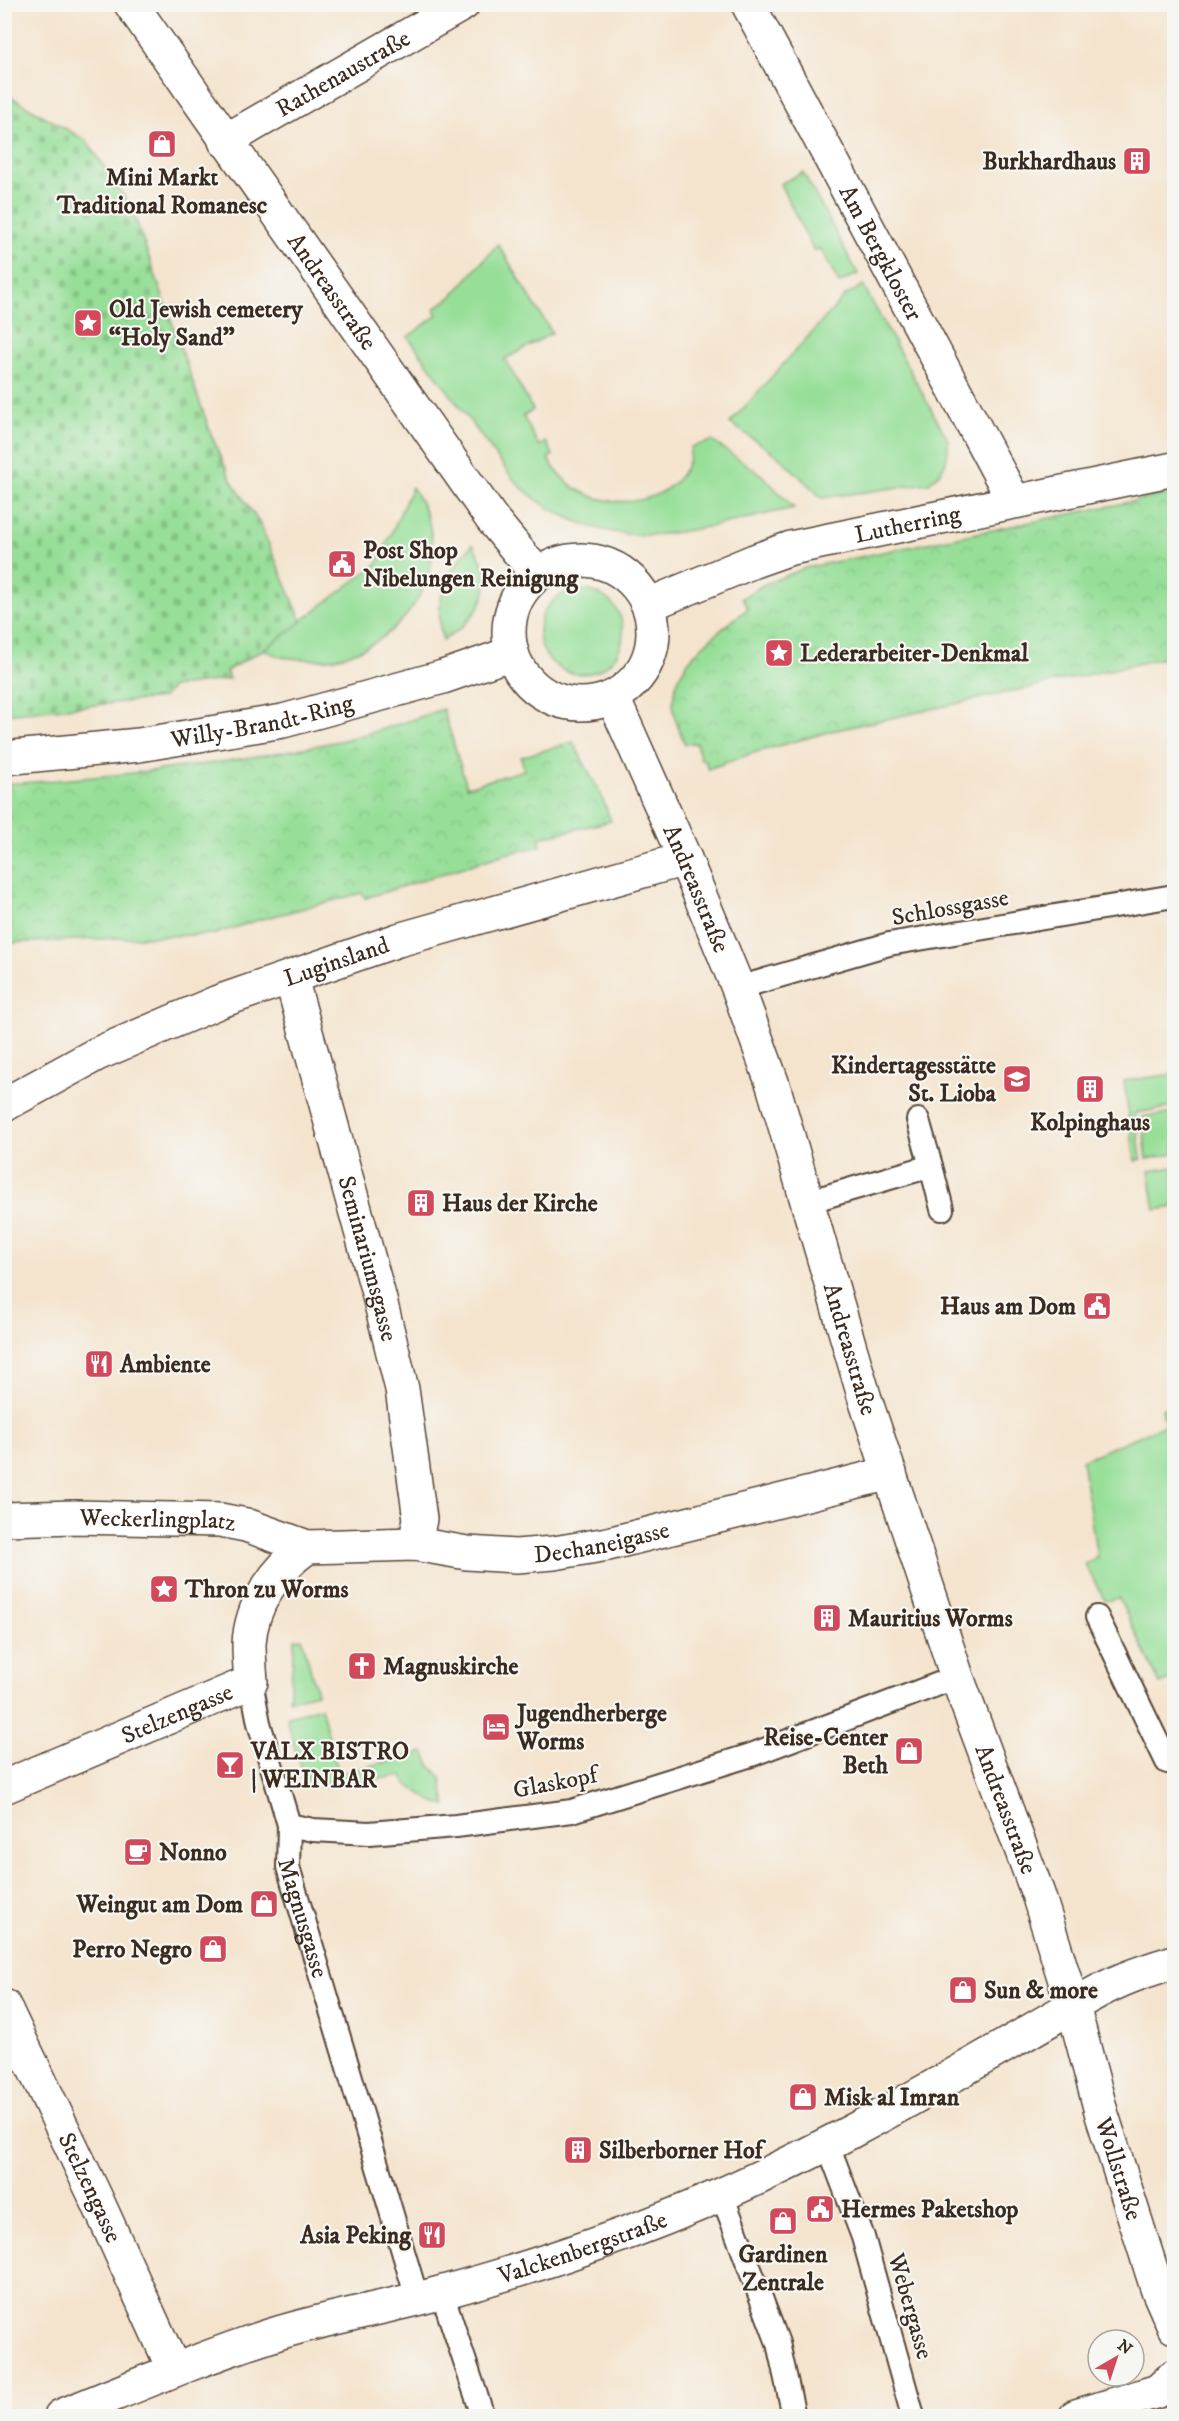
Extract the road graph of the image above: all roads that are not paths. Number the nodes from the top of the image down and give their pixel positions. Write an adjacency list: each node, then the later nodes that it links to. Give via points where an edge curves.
1 (131, 4): 4 (street, Andreasstraße)
2 (463, 4): 4 (street, Rathenaustraße)
3 (748, 4): 6 (street, Am Bergkloster)
4 (225, 141): 7 (street, Andreasstraße, via 492,519)
5 (1174, 469): 6 (street, Lutherring)
6 (1014, 501): 8 (street, Lutherring, via 791,548)
7 (537, 574): 8 (street, via 564,562 593,560 632,580); 9 (street, via 512,609)
8 (648, 605): 10 (street, via 654,635 649,658 637,678)
9 (512, 653): 10 (street, via 527,680 552,698 582,705); 11 (street, Willy-Brandt-Ring, via 443,677 283,721 139,745)
10 (613, 698): 12 (street, Andreasstraße)
11 (4, 758)
12 (685, 859): 14 (street, Luginsland, via 398,940); 15 (street, Andreasstraße)
13 (1174, 896): 15 (lane, Schlossgasse, via 889,944)
14 (291, 978): 16 (street, Luginsland, via 218,1002 107,1050); 23 (street, Seminariumsgasse, via 380,1296 402,1389 420,1519)
15 (738, 988): 19 (street, Andreasstraße, via 773,1085)
16 (4, 1105)
17 (918, 1120): 18 (lane)
18 (931, 1166): 19 (lane); 20 (lane)
19 (807, 1202): 21 (street, Andreasstraße)
20 (942, 1209)
21 (890, 1473): 23 (street, Dechaneigasse, via 608,1544 554,1553 493,1555); 26 (street, Andreasstraße)
22 (4, 1519): 24 (street, Weckerlingplatz, via 220,1520)
23 (415, 1544): 24 (street, Dechaneigasse)
24 (307, 1547): 27 (street, Magnusgasse, via 279,1571 266,1590 249,1643)
25 (1097, 1617): 28 (lane, via 1167,1762)
26 (957, 1677): 30 (lane, Glaskopf, via 751,1755 572,1811 369,1833); 33 (street, Andreasstraße, via 1038,1894)
27 (251, 1682): 29 (street, Stelzengasse); 30 (lane, Magnusgasse)
28 (1174, 1760)
29 (4, 1787)
30 (289, 1825): 36 (lane, Magnusgasse, via 288,1867)
31 (1174, 1962): 33 (street, Valckenbergstraße, via 1103,1987)
32 (4, 2006): 38 (street, Stelzengasse)
33 (1073, 2006): 34 (street, Valckenbergstraße); 37 (street, Wollstraße, via 1102,2115 1157,2288)
34 (828, 2145): 35 (street, Valckenbergstraße); 43 (lane, Webergasse, via 863,2237)
35 (722, 2194): 36 (street, Valckenbergstraße, via 548,2261); 42 (lane, via 778,2343)
36 (429, 2296): 38 (street, Valckenbergstraße, via 273,2335); 41 (lane, Magnusgasse)
37 (1174, 2327)
38 (174, 2370): 40 (street, Valckenbergstraße)
39 (1174, 2376): 44 (street, via 1158,2391)
40 (61, 2416)
41 (483, 2416)
42 (794, 2416)
43 (913, 2416)
44 (1076, 2416)

